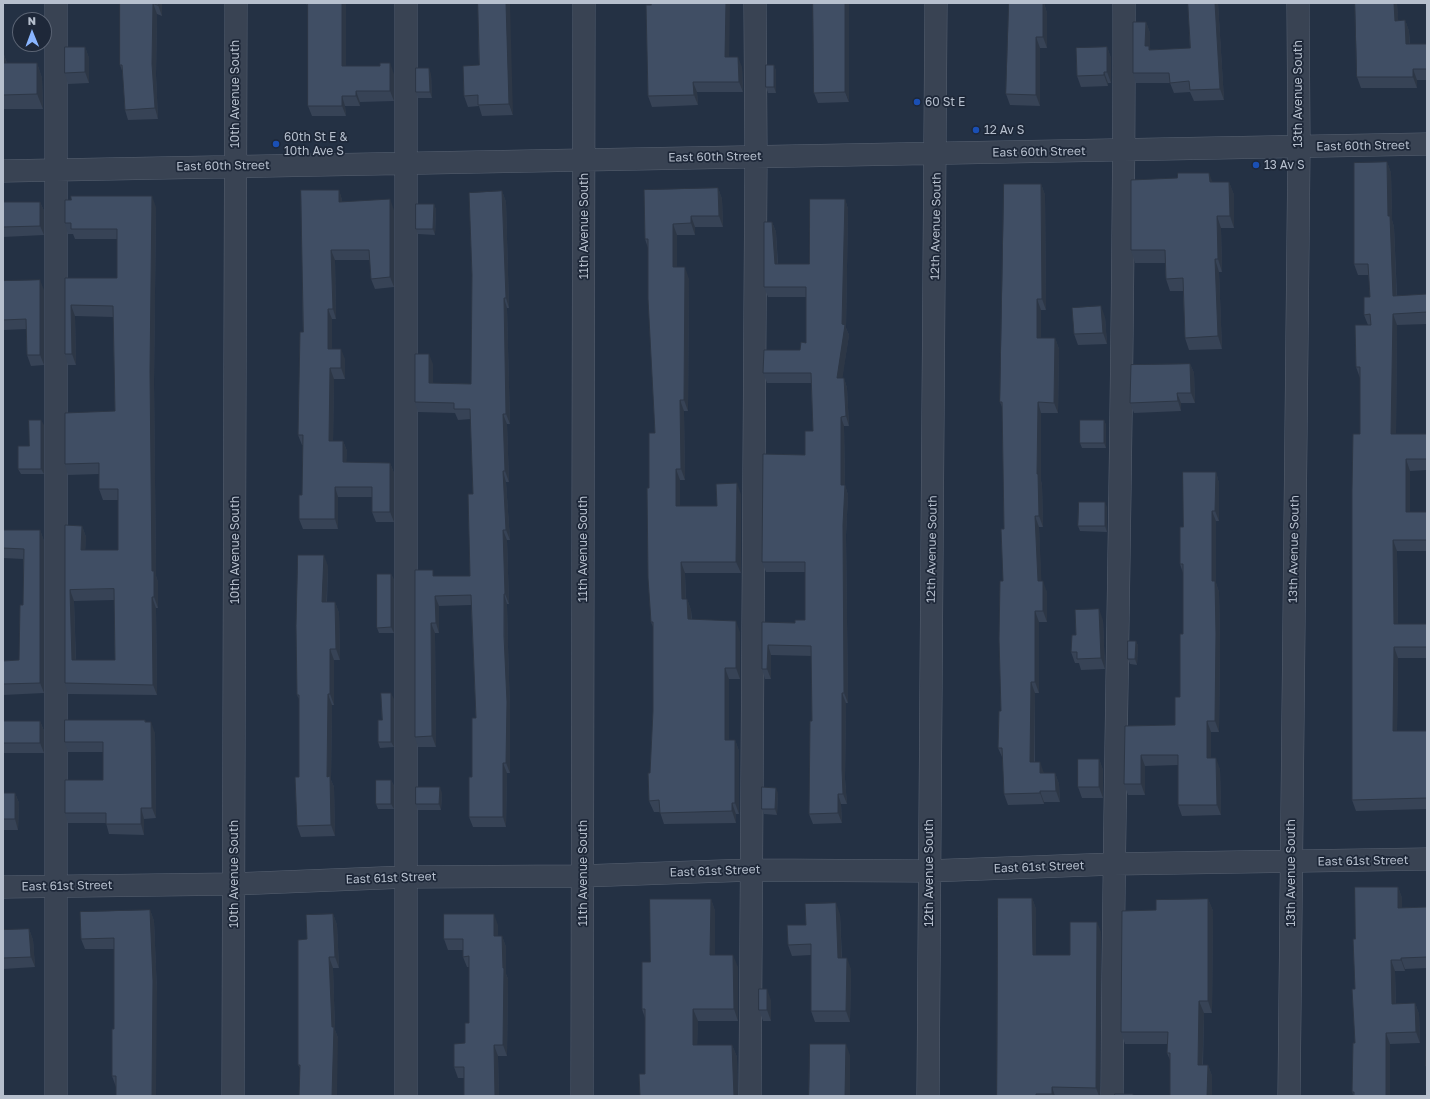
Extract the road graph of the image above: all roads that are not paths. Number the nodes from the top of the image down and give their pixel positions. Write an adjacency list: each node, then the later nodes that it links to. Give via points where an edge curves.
1 (56, 3): 17 (street)
2 (236, 3): 16 (street, 10th Avenue South)
3 (406, 3): 15 (street)
4 (584, 3): 14 (street, 11th Avenue South)
5 (755, 3): 13 (street)
6 (936, 3): 12 (street, 12th Avenue South)
7 (1124, 3): 11 (street)
8 (1298, 3): 10 (street, 13th Avenue South)
9 (1427, 144): 10 (street, East 60th Street)
10 (1299, 147): 11 (street, East 60th Street); 20 (street, 13th Avenue South)
11 (1125, 150): 12 (street, East 60th Street); 21 (street)
12 (936, 154): 13 (street, East 60th Street); 23 (street, 12th Avenue South)
13 (756, 157): 14 (street, East 60th Street); 22 (street)
14 (584, 160): 15 (street, East 60th Street); 24 (street, 11th Avenue South)
15 (406, 163): 16 (street, East 60th Street); 25 (street)
16 (235, 166): 17 (street, East 60th Street); 26 (street, 10th Avenue South)
17 (56, 170): 18 (street, East 60th Street); 27 (street)
18 (3, 171)
19 (1427, 859): 20 (street, East 61st Street)
20 (1291, 862): 21 (street, East 61st Street); 36 (street, 13th Avenue South)
21 (1113, 864): 23 (street, East 61st Street); 35 (street)
22 (750, 870): 23 (street, East 61st Street); 24 (street, East 61st Street); 33 (street)
23 (928, 871): 34 (street, 12th Avenue South)
24 (582, 876): 25 (street, East 61st Street); 32 (street, 11th Avenue South)
25 (406, 877): 26 (street, East 61st Street); 31 (street)
26 (234, 884): 27 (street, East 61st Street); 30 (street, 10th Avenue South)
27 (56, 886): 28 (street, East 61st Street); 29 (street)
28 (3, 887)
29 (56, 1096)
30 (233, 1096)
31 (406, 1096)
32 (582, 1096)
33 (750, 1096)
34 (928, 1096)
35 (1112, 1096)
36 (1289, 1096)

